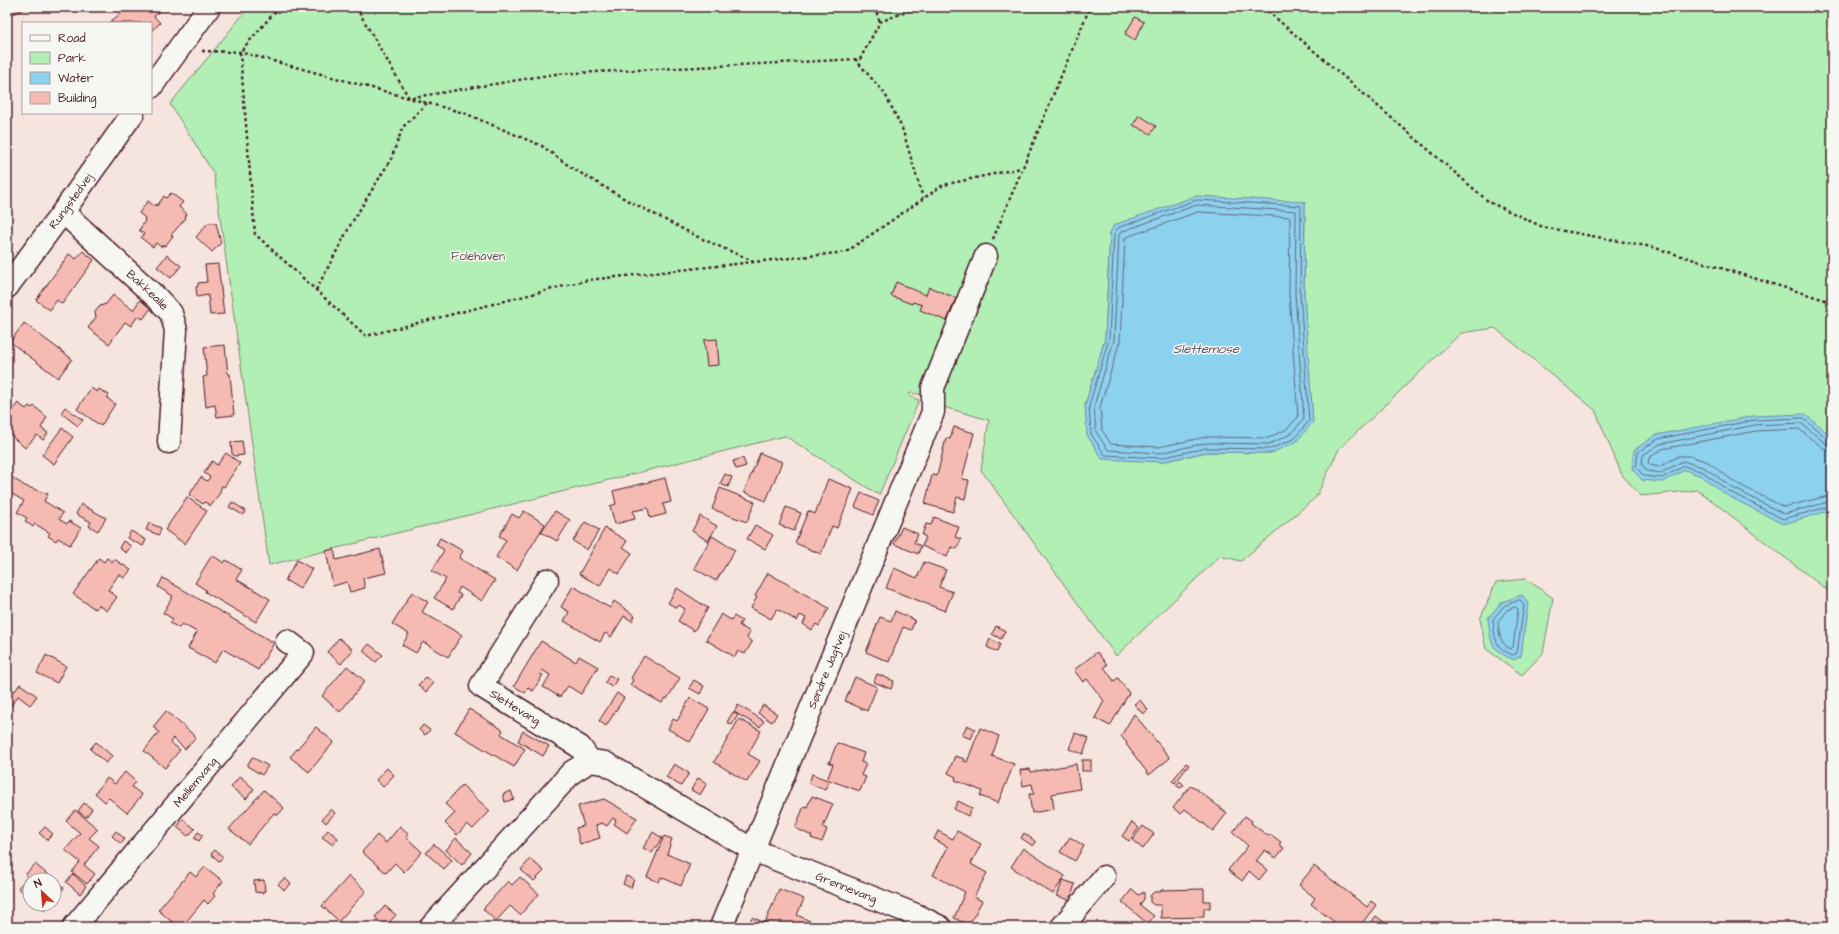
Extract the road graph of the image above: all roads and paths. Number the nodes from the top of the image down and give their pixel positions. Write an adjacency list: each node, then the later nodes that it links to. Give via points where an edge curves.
1 (209, 7): 9 (street)
2 (279, 7): 10 (path)
3 (356, 7): 13 (path)
4 (874, 7): 8 (path)
5 (918, 7): 8 (path)
6 (1090, 7): 16 (path)
7 (1263, 7): 23 (path, via 1489,202 1543,227 1652,247)
8 (880, 22): 11 (path, via 860,59)
9 (177, 50): 10 (path); 12 (street)
10 (240, 52): 13 (path); 22 (path, via 255,234)
11 (854, 59): 13 (path, via 555,74); 17 (path, via 885,94 902,128)
12 (152, 86)
13 (409, 98): 14 (path)
14 (427, 103): 20 (path, via 464,113 542,146 572,168 625,199 700,238); 22 (path, via 403,127 391,159 351,224)
15 (132, 114): 18 (street, Rungstedvej)
16 (1021, 168): 17 (path, via 943,185); 19 (path)
17 (923, 198): 20 (path, via 846,252)
18 (63, 212): 21 (street, Rungstedvej); 24 (street, Bakkealle, via 158,298 171,313 176,330)
19 (986, 256): 28 (street, Søndre Jagtvej, via 933,388 933,412)
20 (754, 262): 22 (path, via 588,280 366,336)
21 (7, 287)
22 (316, 290)
23 (1832, 302)
24 (169, 442)
25 (547, 580): 27 (street, Slettevang, via 481,686 580,747)
26 (287, 641): 30 (street, Mellemvang, via 303,654)
27 (590, 761): 28 (street, via 605,763); 31 (street, via 572,772)
28 (753, 850): 32 (street, Søndre Jagtvej); 33 (street, Grønnevang)
29 (1104, 877): 34 (street)
30 (74, 927)
31 (431, 927)
32 (721, 927)
33 (940, 927)
34 (1062, 927)

